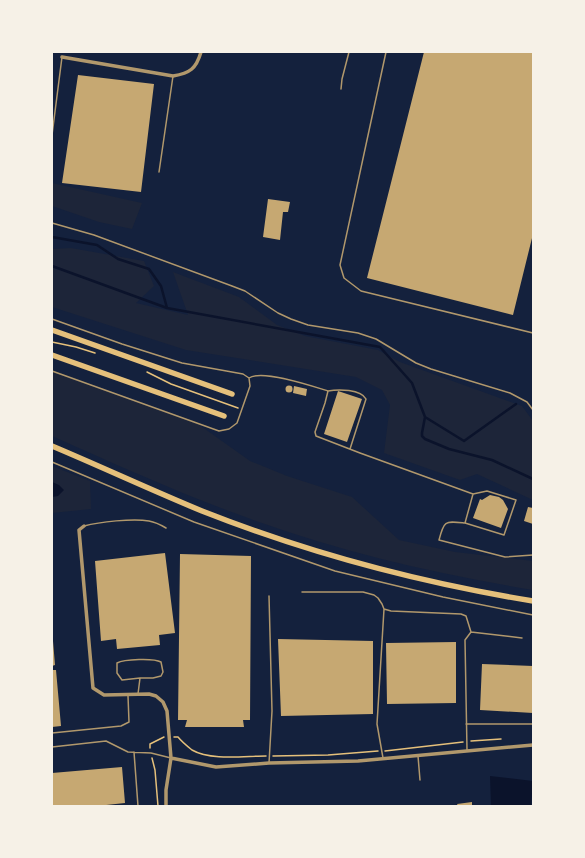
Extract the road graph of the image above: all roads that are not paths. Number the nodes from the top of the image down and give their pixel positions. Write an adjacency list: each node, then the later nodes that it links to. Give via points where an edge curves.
1 (201, 52): 5 (street, via 196,66 185,74)
2 (349, 52): 6 (lane)
3 (386, 52): 12 (lane, via 340,265 344,278 361,291)
4 (62, 57): 5 (street); 7 (lane)
5 (173, 76): 8 (lane)
6 (341, 89)
7 (52, 135)
8 (160, 172)
9 (52, 223): 18 (lane, via 94,235 245,291 290,319 376,339 416,363 510,393 527,402)
10 (52, 319): 15 (lane, via 182,363 243,374)
11 (52, 330): 17 (highway)
12 (533, 333)
13 (52, 355): 19 (highway)
14 (52, 371): 15 (lane, via 219,431 229,429 237,423 250,386)
15 (249, 378): 16 (lane, via 255,375 277,377)
16 (328, 391): 21 (lane, via 316,436); 21 (lane, via 346,390 362,394 366,399)
17 (232, 394)
18 (533, 410)
19 (224, 416)
20 (52, 446): 30 (highway, via 202,511 275,538 422,579)
21 (350, 449): 23 (lane)
22 (52, 462): 32 (lane, via 194,522 336,571 442,598)
23 (474, 494): 24 (lane); 24 (lane, via 487,491 516,500 504,535)
24 (465, 523): 27 (lane, via 448,521 442,527 439,540 506,558)
25 (84, 526): 26 (lane, via 140,520 151,521); 37 (street, via 79,530 93,688 104,695)
26 (166, 528)
27 (533, 555)
28 (302, 592): 31 (lane, via 364,592 378,598)
29 (268, 596): 48 (lane, via 272,711)
30 (533, 601)
31 (384, 609): 33 (lane, via 461,614 466,616); 47 (lane, via 377,724)
32 (533, 615)
33 (471, 632): 34 (lane); 38 (lane, via 465,640)
34 (522, 638)
35 (140, 678): 35 (lane, via 122,680 117,663 135,660 161,662 161,676); 36 (lane)
36 (138, 694): 37 (street); 46 (street, via 156,696 163,702 167,711)
37 (128, 695): 40 (lane, via 129,722 121,726)
38 (466, 724): 39 (lane); 44 (lane)
39 (533, 724)
40 (52, 733)
41 (533, 745): 44 (street)
42 (52, 747): 43 (lane, via 106,741 128,752)
43 (134, 752): 46 (lane); 50 (lane)
44 (467, 752): 45 (street)
45 (418, 756): 47 (street); 49 (lane)
46 (171, 758): 48 (street, via 216,767); 51 (street)
47 (383, 758): 48 (street)
48 (269, 763)
49 (420, 780)
50 (138, 806)
51 (166, 806)

